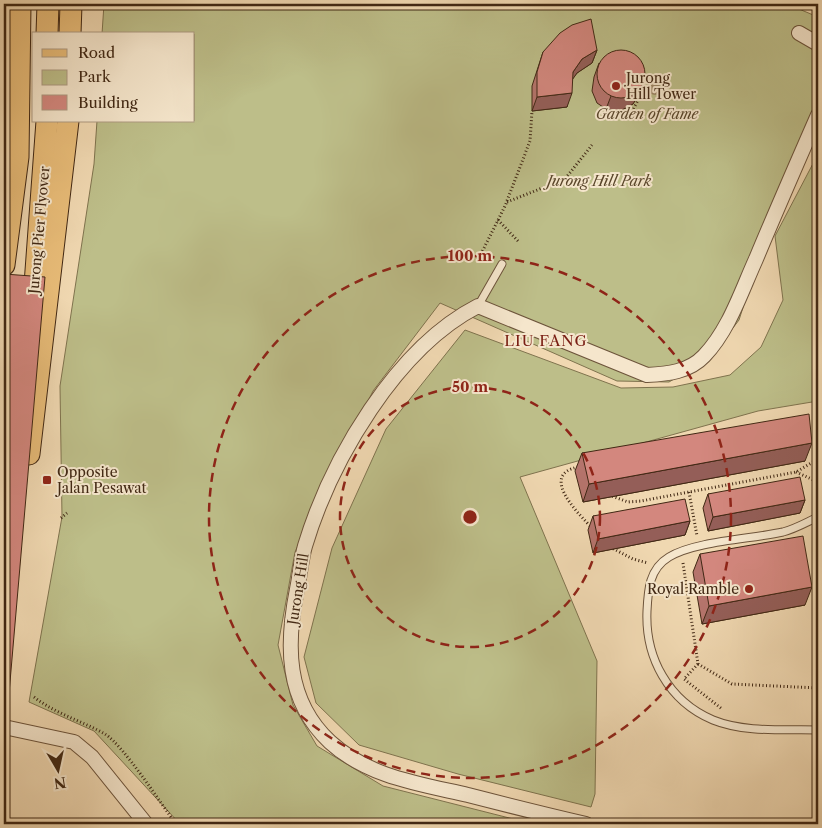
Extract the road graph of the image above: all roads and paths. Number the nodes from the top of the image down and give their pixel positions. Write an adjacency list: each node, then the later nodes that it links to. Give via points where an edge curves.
1 (20, 4): 20 (main road, Jurong Pier Flyover, via 18,157)
2 (48, 4): 4 (main road)
3 (71, 4): 5 (main road)
4 (48, 32)
5 (70, 32)
6 (799, 33): 7 (street)
7 (818, 44)
8 (643, 80): 10 (path)
9 (661, 84): 10 (path)
10 (646, 86): 13 (path, via 631,113)
11 (532, 111): 17 (path, via 530,141)
12 (818, 116): 22 (street, via 720,336 703,358 688,367 672,373 647,375)
13 (612, 118)
14 (47, 122): 23 (main road, Jurong Pier Flyover, via 32,320)
15 (68, 122): 23 (main road)
16 (592, 145): 17 (path, via 565,179)
17 (507, 203): 18 (path)
18 (498, 220): 19 (path); 21 (path, via 482,252)
19 (518, 241)
20 (4, 264)
21 (502, 264): 22 (lane)
22 (478, 306): 47 (street, Jurong Hill, via 455,318 406,363 362,422 328,482 305,547 291,619 291,670 300,702 311,721 330,742 360,763 385,776)
23 (35, 400): 27 (main road)
24 (818, 459): 26 (path)
25 (584, 467): 34 (path, via 566,472 562,478 562,489 570,506)
26 (796, 472): 28 (path); 30 (path)
27 (26, 473)
28 (818, 482)
29 (605, 492): 30 (path, via 628,502)
30 (689, 492): 36 (path)
31 (68, 513): 33 (path)
32 (818, 517): 36 (lane, via 786,532)
33 (61, 518)
34 (597, 533)
35 (603, 540): 38 (path, via 633,559)
36 (699, 547): 37 (lane)
37 (681, 552): 38 (lane); 39 (path)
38 (659, 565): 43 (lane, via 648,588 647,618 650,650 662,677 683,701 713,720)
39 (698, 664): 40 (path, via 732,684); 43 (path, via 684,679)
40 (818, 688)
41 (34, 698): 46 (path, via 106,735 129,760)
42 (4, 727): 45 (street, via 74,742 92,757)
43 (744, 727): 44 (lane)
44 (818, 730)
45 (146, 824)
46 (176, 824)
47 (586, 824)

